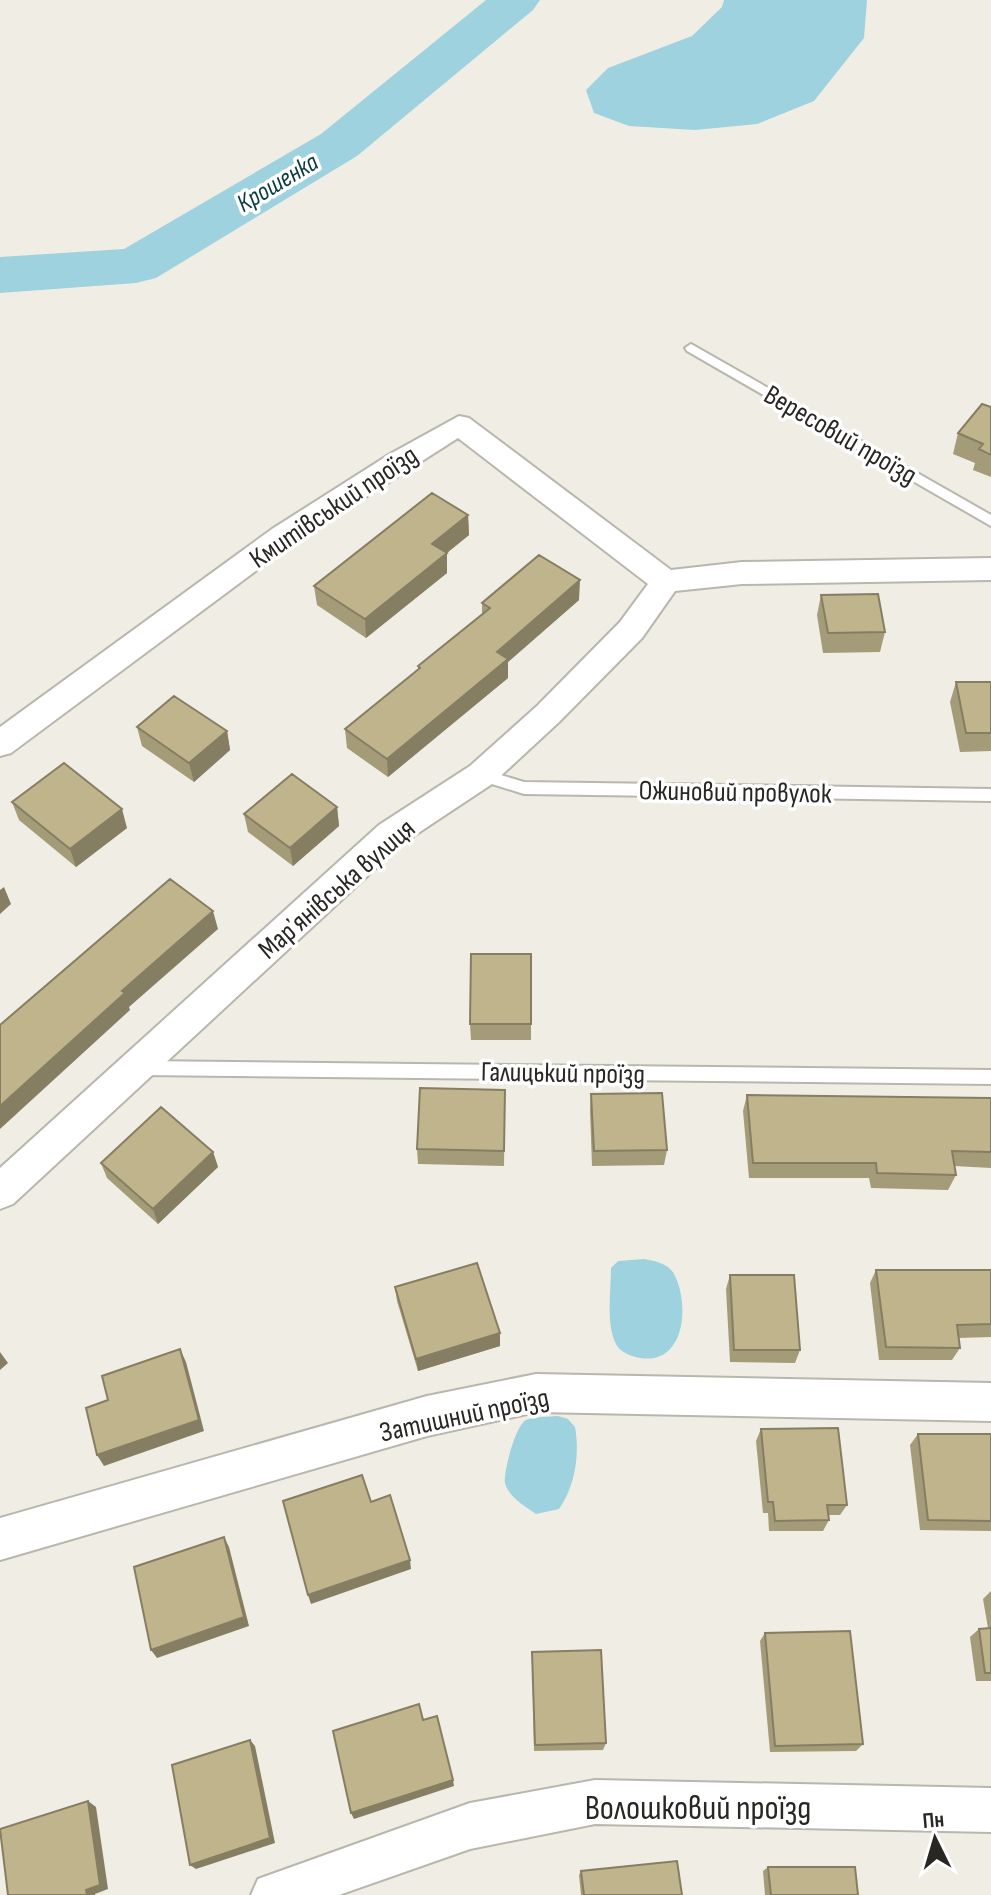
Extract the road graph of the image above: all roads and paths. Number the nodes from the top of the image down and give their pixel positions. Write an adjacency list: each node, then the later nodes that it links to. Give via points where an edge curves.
1 (691, 348): 2 (lane, Вересовий проїзд)
2 (991, 521)
3 (991, 569): 4 (street, via 742,573)
4 (666, 581): 5 (street, Кмитівський проїзд, via 459,425 183,606); 6 (street, Марʼянівська вулиця, via 631,630)
5 (0, 744)
6 (481, 775): 7 (lane, Ожиновий провулок, via 524,788); 8 (street, Марʼянівська вулиця, via 391,834)
7 (991, 795)
8 (134, 1068): 9 (lane, Галицький проїзд); 10 (street, Марʼянівська вулиця)
9 (991, 1077)
10 (0, 1192)
11 (991, 1402): 12 (street, Затишний проїзд, via 536,1393 427,1416)
12 (0, 1539)
13 (991, 1810): 14 (street, Волошковий проїзд, via 595,1802 470,1826)
14 (274, 1895)

